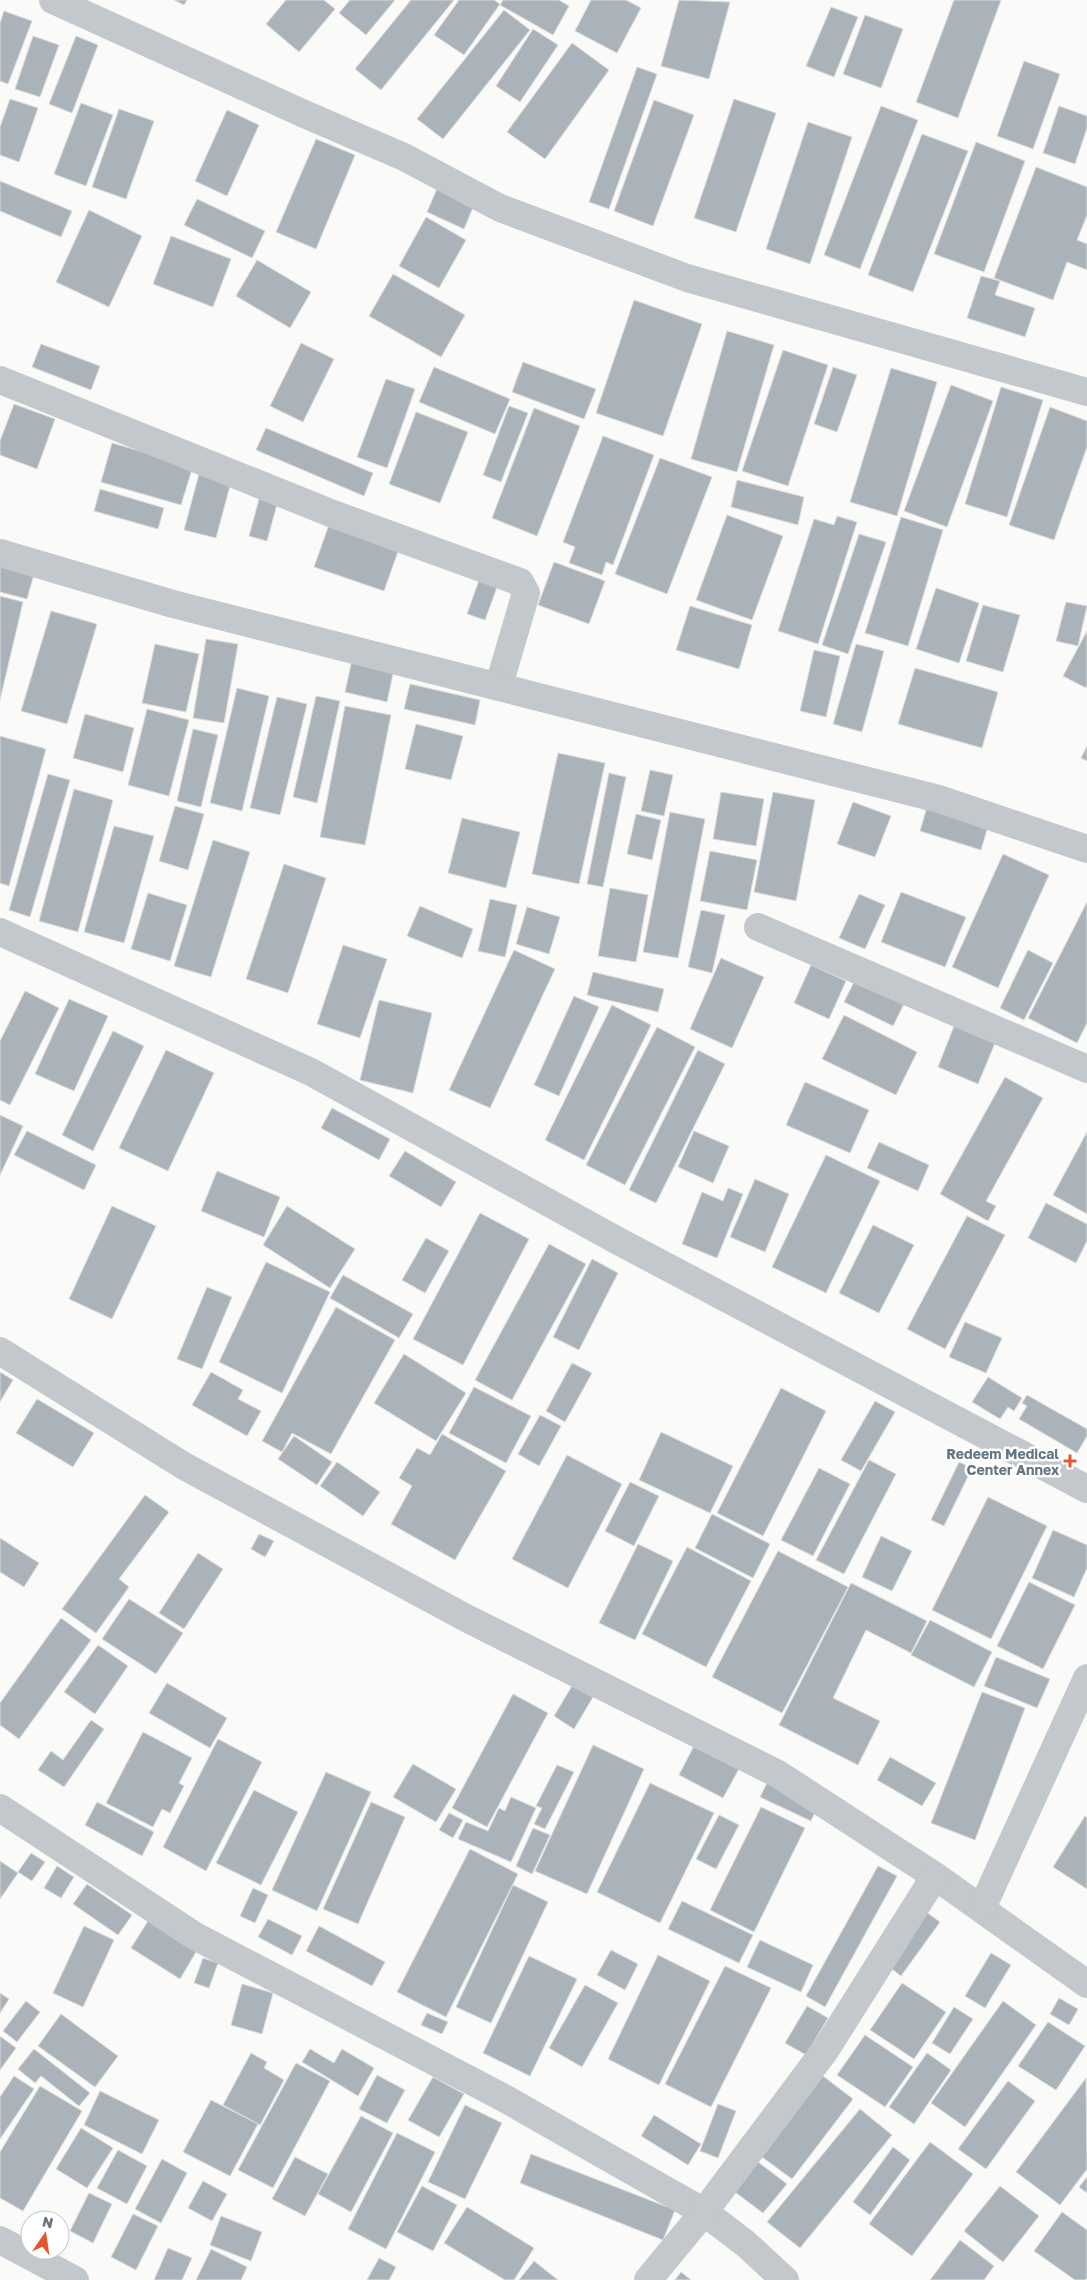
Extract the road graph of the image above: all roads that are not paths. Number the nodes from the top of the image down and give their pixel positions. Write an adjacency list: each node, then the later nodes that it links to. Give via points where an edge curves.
1 (53, 0): 3 (street, via 404,156 500,208 687,278)
2 (0, 380): 5 (street, via 333,514 520,582 526,593)
3 (1087, 392)
4 (0, 553): 5 (street, via 174,604)
5 (499, 686): 6 (street, via 939,799)
6 (1087, 849)
7 (758, 927): 9 (street)
8 (0, 932): 11 (street, via 311,1072 629,1246)
9 (1087, 1069)
10 (0, 1351): 14 (street, via 184,1466 468,1619 778,1774)
11 (1087, 1489)
12 (1084, 1691): 15 (street)
13 (0, 1808): 17 (street, via 195,1936 504,2098)
14 (935, 1876): 15 (street); 17 (street, via 826,2049)
15 (982, 1908): 16 (street)
16 (1087, 1984)
17 (704, 2212): 20 (street); 21 (street)
18 (0, 2240): 19 (street)
19 (75, 2280)
20 (648, 2280)
21 (785, 2280)

